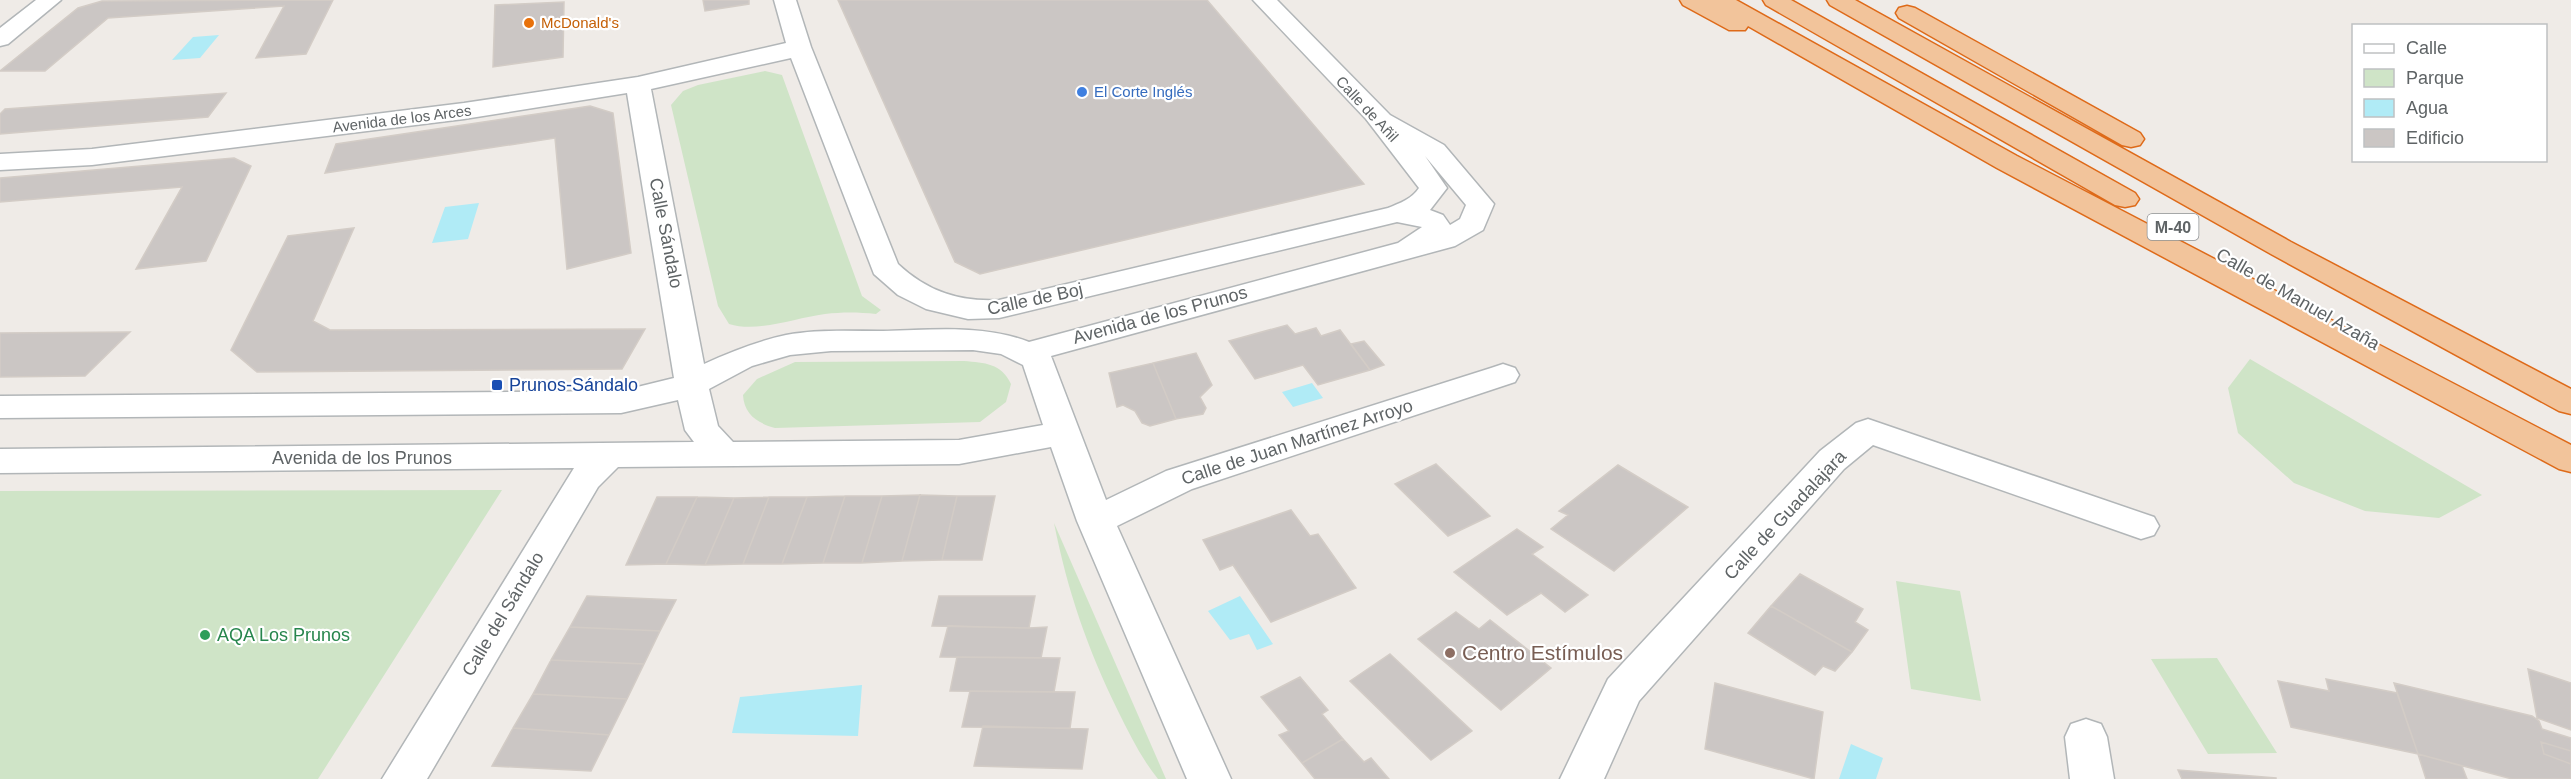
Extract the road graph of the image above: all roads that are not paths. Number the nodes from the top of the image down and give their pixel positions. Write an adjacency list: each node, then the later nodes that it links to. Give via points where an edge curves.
1 (50, 0): 9 (street)
2 (785, 0): 10 (street, Calle de Boj)
3 (1264, 0): 12 (street, Calle de Añil)
4 (1691, 0): 14 (highway)
5 (1719, 0): 14 (highway)
6 (1774, 0): 25 (highway, Calle de Manuel Azaña / M-40)
7 (1838, 0): 21 (highway, Calle de Manuel Azaña / M-40, via 2281,248)
8 (1883, 0): 20 (highway)
9 (0, 39)
10 (798, 46): 11 (street, Avenida de los Arces, via 779,54); 15 (street, Calle de Boj, via 885,268 898,282 954,308 999,309)
11 (638, 84): 13 (street, Avenida de los Arces, via 464,111 92,157); 19 (street, Calle Sándalo)
12 (1379, 119): 15 (street, Calle de Añil, via 1433,188 1421,206); 16 (street, Avenida de los Prunos, via 1435,151 1480,204 1473,224 1461,233)
13 (0, 162)
14 (2007, 162): 27 (highway)
15 (1397, 214): 16 (street, Calle de Boj, via 1424,217 1436,227 1431,236)
16 (1409, 249): 17 (street, Avenida de los Prunos, via 1048,345)
17 (1030, 354): 19 (street, via 1007,345 974,340 831,341 788,345 741,359); 23 (street, via 1038,362)
18 (1503, 375): 29 (street, Calle de Juan Martínez Arroyo, via 1179,480)
19 (693, 383): 22 (street, via 621,402); 24 (street, via 702,430)
20 (2571, 389)
21 (2571, 403)
22 (0, 407)
23 (1061, 434): 24 (street, Avenida de los Prunos, via 959,452); 29 (street)
24 (724, 454): 26 (street, Avenida de los Prunos)
25 (2571, 455)
26 (610, 456): 28 (street, Avenida de los Prunos); 32 (street, Calle del Sándalo, via 594,467 570,501)
27 (2571, 460)
28 (0, 461)
29 (1095, 521): 33 (street)
30 (2141, 526): 34 (street, Calle de Guadalajara, via 1868,431 1832,460 1623,691)
31 (2086, 737): 35 (street)
32 (404, 779)
33 (1209, 779)
34 (1582, 779)
35 (2092, 779)

